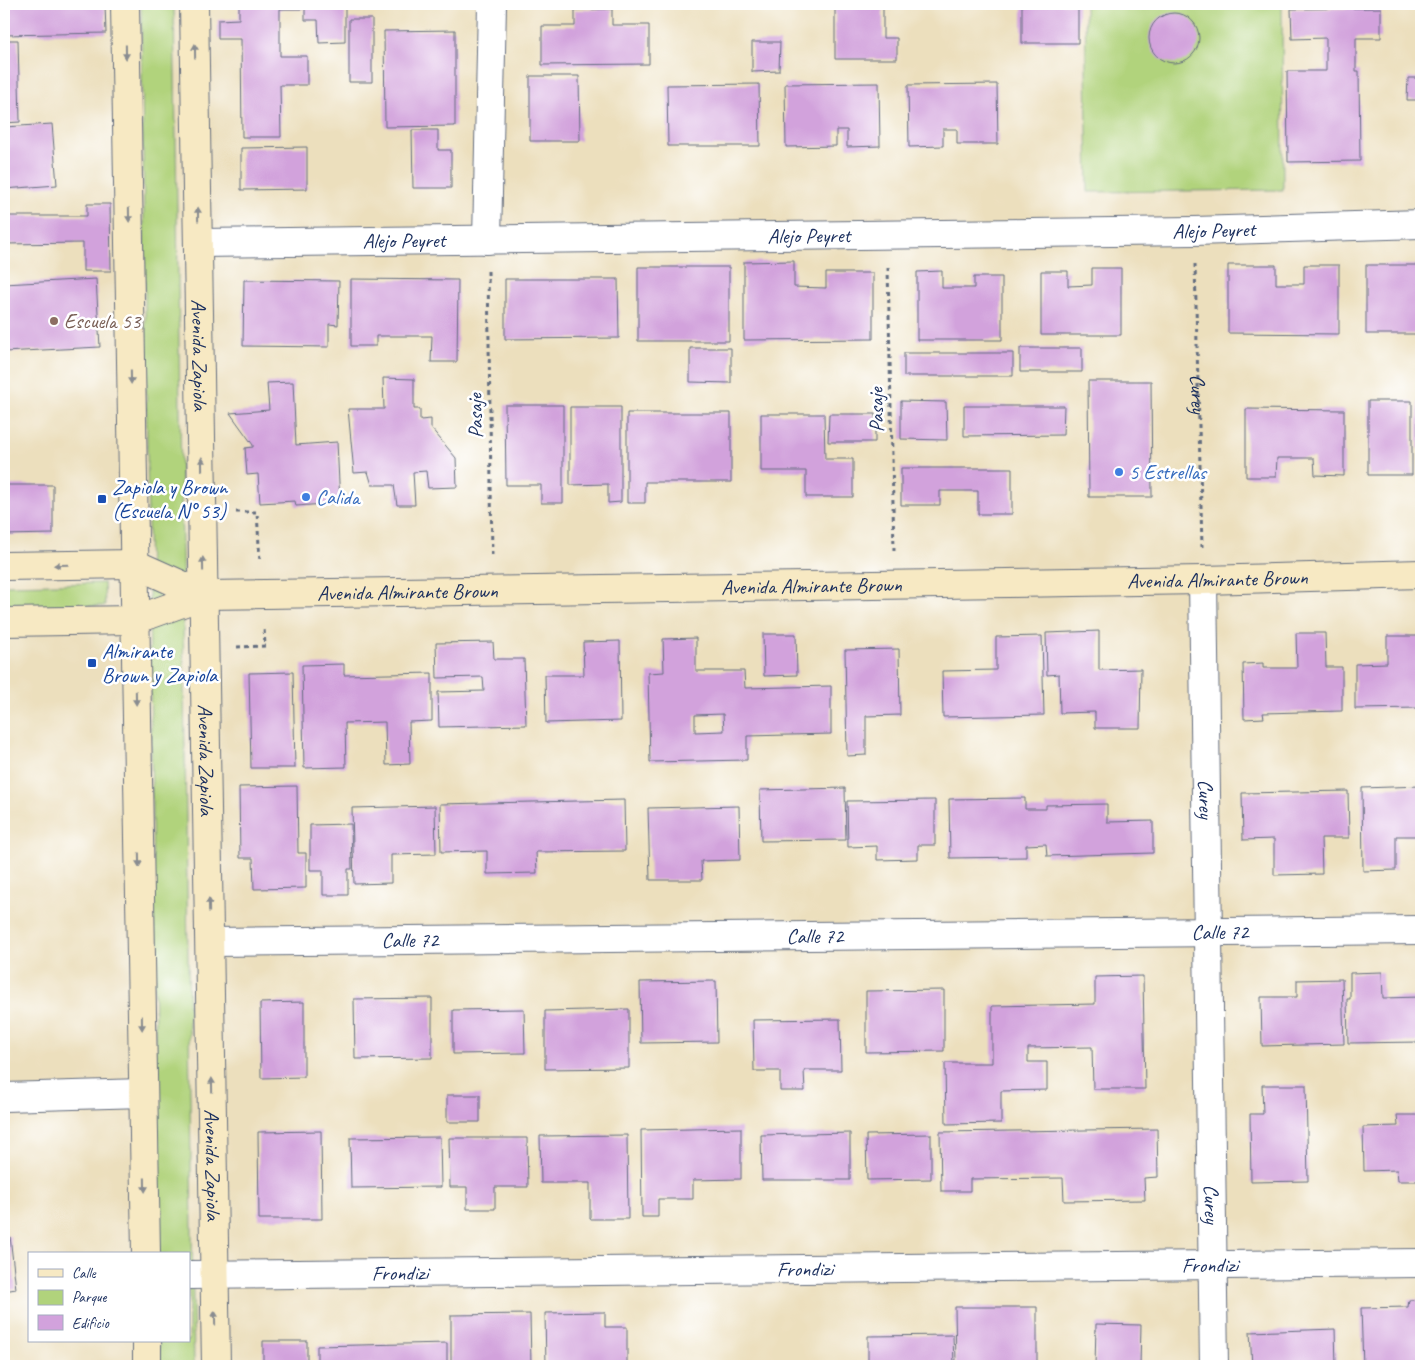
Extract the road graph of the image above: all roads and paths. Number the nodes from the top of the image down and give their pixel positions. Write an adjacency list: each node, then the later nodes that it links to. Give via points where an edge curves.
1 (125, 4): 9 (main road, one-way to 9)
2 (194, 4): 8 (main road, Avenida Zapiola, one-way to 2)
3 (492, 4): 7 (street)
4 (1421, 224): 5 (street, Alejo Peyret)
5 (1194, 231): 6 (street, Alejo Peyret); 12 (path, Curey)
6 (887, 234): 7 (street, Alejo Peyret); 13 (path, Pasaje)
7 (487, 240): 8 (street, Alejo Peyret); 14 (path, Pasaje)
8 (198, 243): 15 (main road, Avenida Zapiola, one-way to 8)
9 (135, 564): 10 (main road, Avenida Almirante Brown, one-way to 10); 15 (main road, Avenida Almirante Brown); 16 (main road)
10 (4, 566)
11 (1421, 574): 12 (main road, Avenida Almirante Brown)
12 (1203, 580): 13 (main road, Avenida Almirante Brown); 19 (street, Curey)
13 (894, 585): 14 (main road, Avenida Almirante Brown)
14 (492, 591): 15 (main road, Avenida Almirante Brown)
15 (204, 595): 16 (main road, Avenida Almirante Brown); 20 (main road, Avenida Zapiola, one-way to 15)
16 (135, 620): 17 (main road, Avenida Almirante Brown); 21 (main road, one-way to 21)
17 (4, 622)
18 (1421, 930): 19 (street, Calle 72)
19 (1208, 932): 20 (street, Calle 72); 25 (street, Curey)
20 (210, 942): 26 (main road, Avenida Zapiola, one-way to 20)
21 (143, 1093): 22 (street); 23 (main road, one-way to 23)
22 (4, 1097)
23 (146, 1252)
24 (1421, 1263): 25 (street, Frondizi)
25 (1213, 1266): 26 (street, Frondizi); 30 (street, Curey)
26 (202, 1275): 29 (main road, Avenida Zapiola, one-way to 26)
27 (147, 1342): 28 (main road)
28 (147, 1366)
29 (216, 1366)
30 (1214, 1366)

